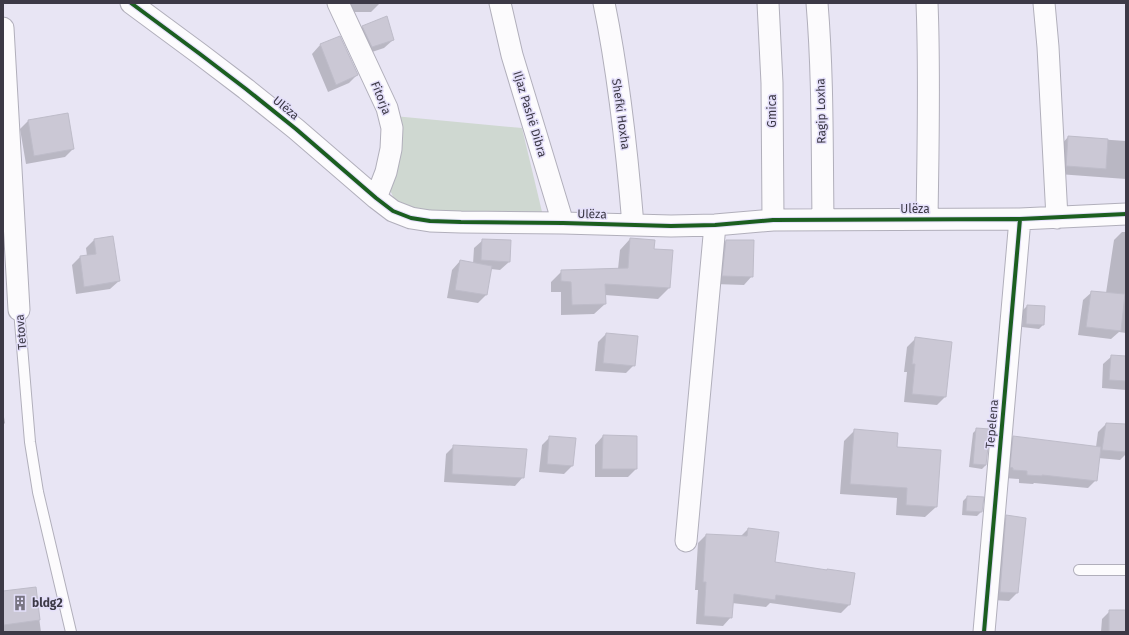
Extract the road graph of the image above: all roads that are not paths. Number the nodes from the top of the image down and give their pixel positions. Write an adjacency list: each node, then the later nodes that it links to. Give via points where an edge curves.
1 (131, 3): 10 (street, Ulëza, via 246,89)
2 (338, 3): 10 (street, Fitorja, via 387,108 392,128 386,172)
3 (500, 3): 17 (street, Iljaz Pashë Dibra, via 512,56)
4 (604, 3): 18 (street, Shefki Hoxha, via 618,91)
5 (768, 3): 16 (street, Gmica, via 772,83)
6 (817, 3): 14 (street, Ragip Loxha)
7 (927, 3): 12 (street, Ulëza)
8 (1044, 3): 13 (street)
9 (3, 28): 20 (street, Tetova)
10 (376, 198): 17 (street, Ulëza, via 393,211 430,222)
11 (1126, 214): 13 (street, Ulëza)
12 (927, 218): 14 (street, Ulëza); 15 (street, Ulëza)
13 (1057, 218): 15 (street, Ulëza)
14 (823, 219): 16 (street, Ulëza)
15 (1020, 219): 25 (street, Tepelena)
16 (773, 220): 19 (street, Ulëza)
17 (564, 223): 18 (street, Ulëza)
18 (633, 225): 19 (street, Ulëza)
19 (715, 225): 21 (street)
20 (19, 310): 24 (lane, Tetova, via 30,442 38,492)
21 (686, 541)
22 (1079, 570): 23 (lane)
23 (1126, 570)
24 (70, 632)
25 (984, 632)

